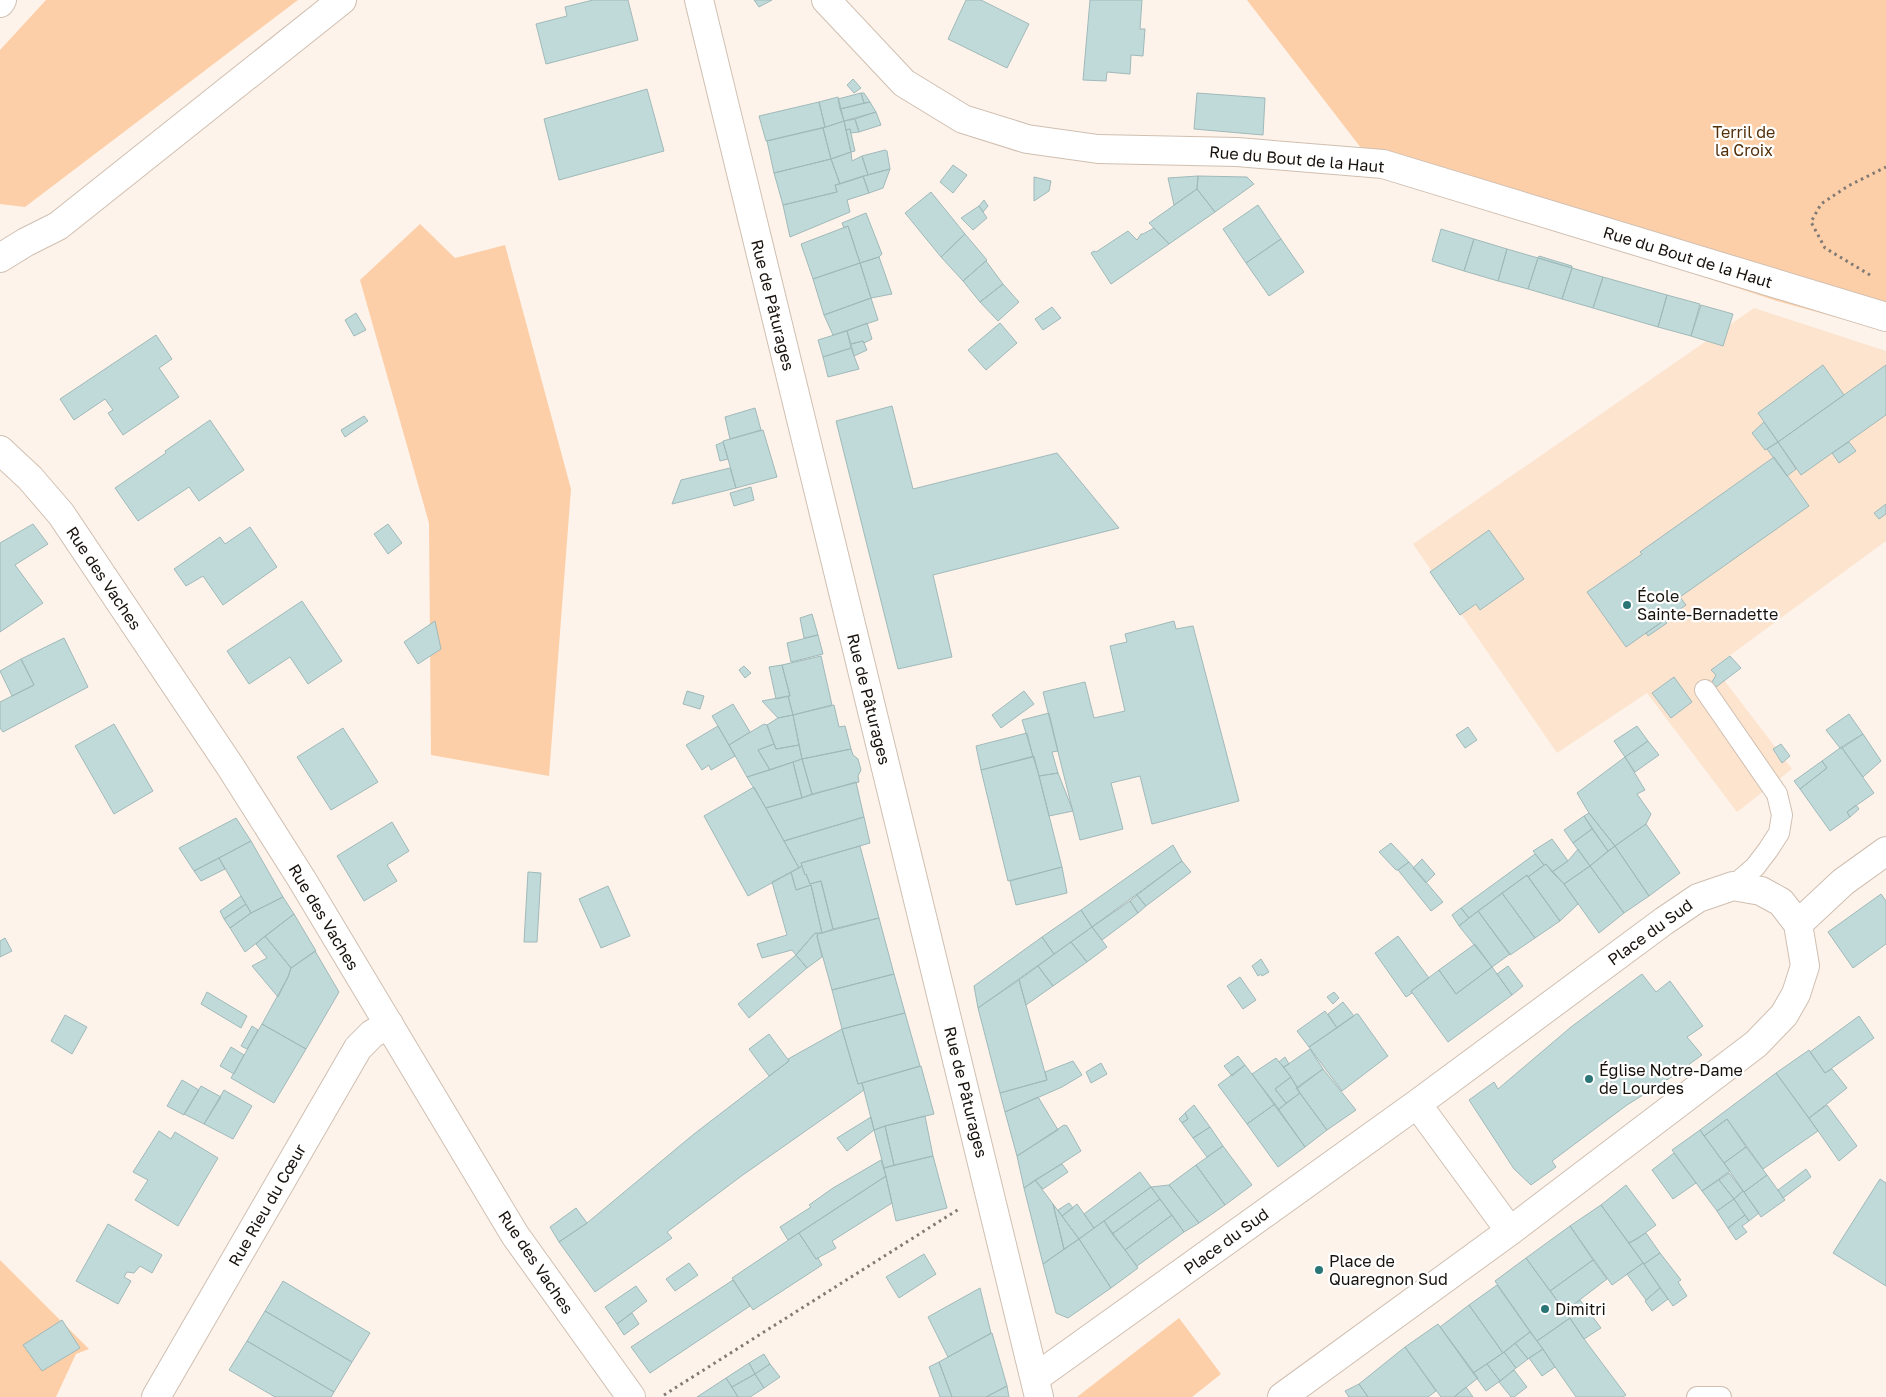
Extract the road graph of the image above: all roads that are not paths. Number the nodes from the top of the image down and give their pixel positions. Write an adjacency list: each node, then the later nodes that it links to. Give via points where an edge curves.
1 (342, 0): 4 (street, via 58,226)
2 (700, 0): 15 (street, Rue de Pâturages)
3 (826, 0): 6 (street, Rue du Bout de la Haut, via 904,83 962,119 1027,139 1098,148 1237,152 1383,164)
4 (13, 240): 5 (street)
5 (0, 258)
6 (1886, 317)
7 (0, 450): 12 (street, Rue des Vaches, via 40,489 73,531 230,766)
8 (1705, 690): 10 (lane, via 1777,794 1782,815 1779,833 1768,850 1755,867)
9 (1886, 851): 11 (street, via 1843,882)
10 (1733, 886): 11 (street, Place du Sud, via 1761,891 1781,902); 13 (street, Place du Sud, via 1698,898 1671,916)
11 (1798, 924): 14 (street, Place du Sud, via 1806,966 1784,1015 1756,1044)
12 (389, 1024): 16 (street, Rue Rieu du Cœur, via 358,1048); 17 (street, Rue des Vaches, via 520,1242)
13 (1417, 1104): 14 (street); 15 (street, Place du Sud)
14 (1510, 1232): 18 (street, Place du Sud)
15 (1037, 1388)
16 (156, 1397)
17 (631, 1397)
18 (1282, 1397)
19 (1697, 1397): 20 (lane)
20 (1721, 1397)

